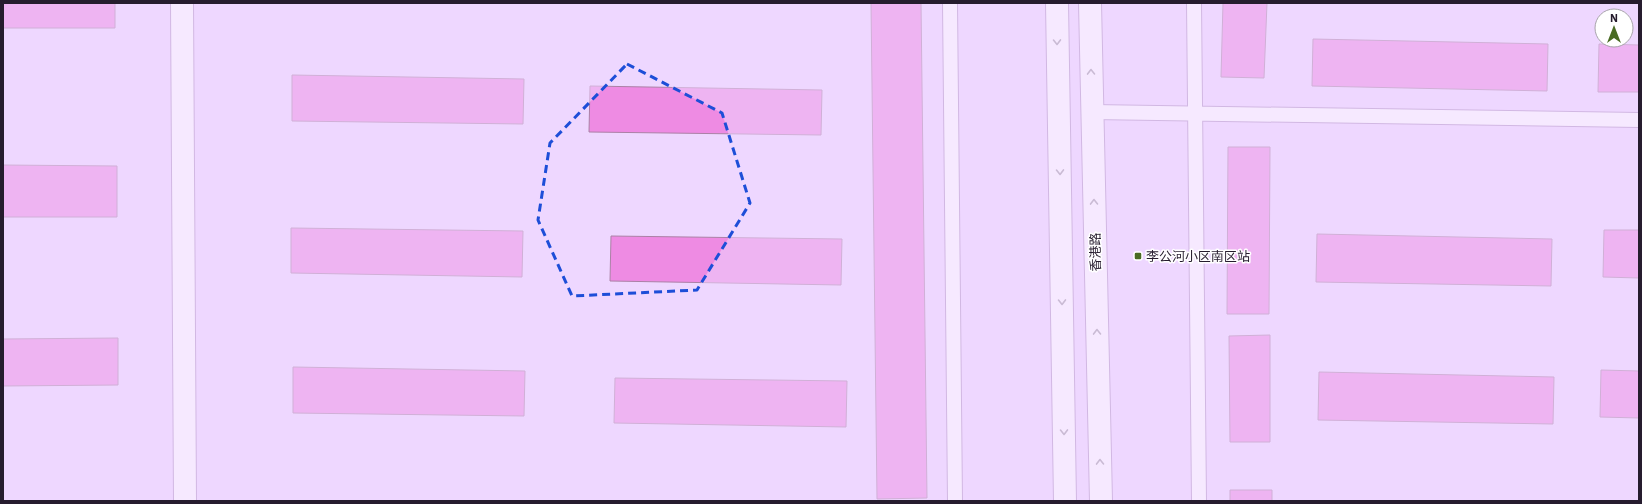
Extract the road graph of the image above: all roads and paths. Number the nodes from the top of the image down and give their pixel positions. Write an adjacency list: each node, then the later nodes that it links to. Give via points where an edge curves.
1 (182, 3): 9 (main road)
2 (950, 3): 10 (lane)
3 (1057, 3): 11 (main road, one-way to 11)
4 (1090, 3): 6 (main road, 香港路, one-way to 4)
5 (1194, 3): 7 (lane)
6 (1092, 112): 7 (lane); 12 (main road, 香港路, one-way to 6)
7 (1195, 113): 8 (lane); 13 (lane)
8 (1639, 120)
9 (185, 501)
10 (955, 501)
11 (1066, 501)
12 (1101, 501)
13 (1199, 501)

